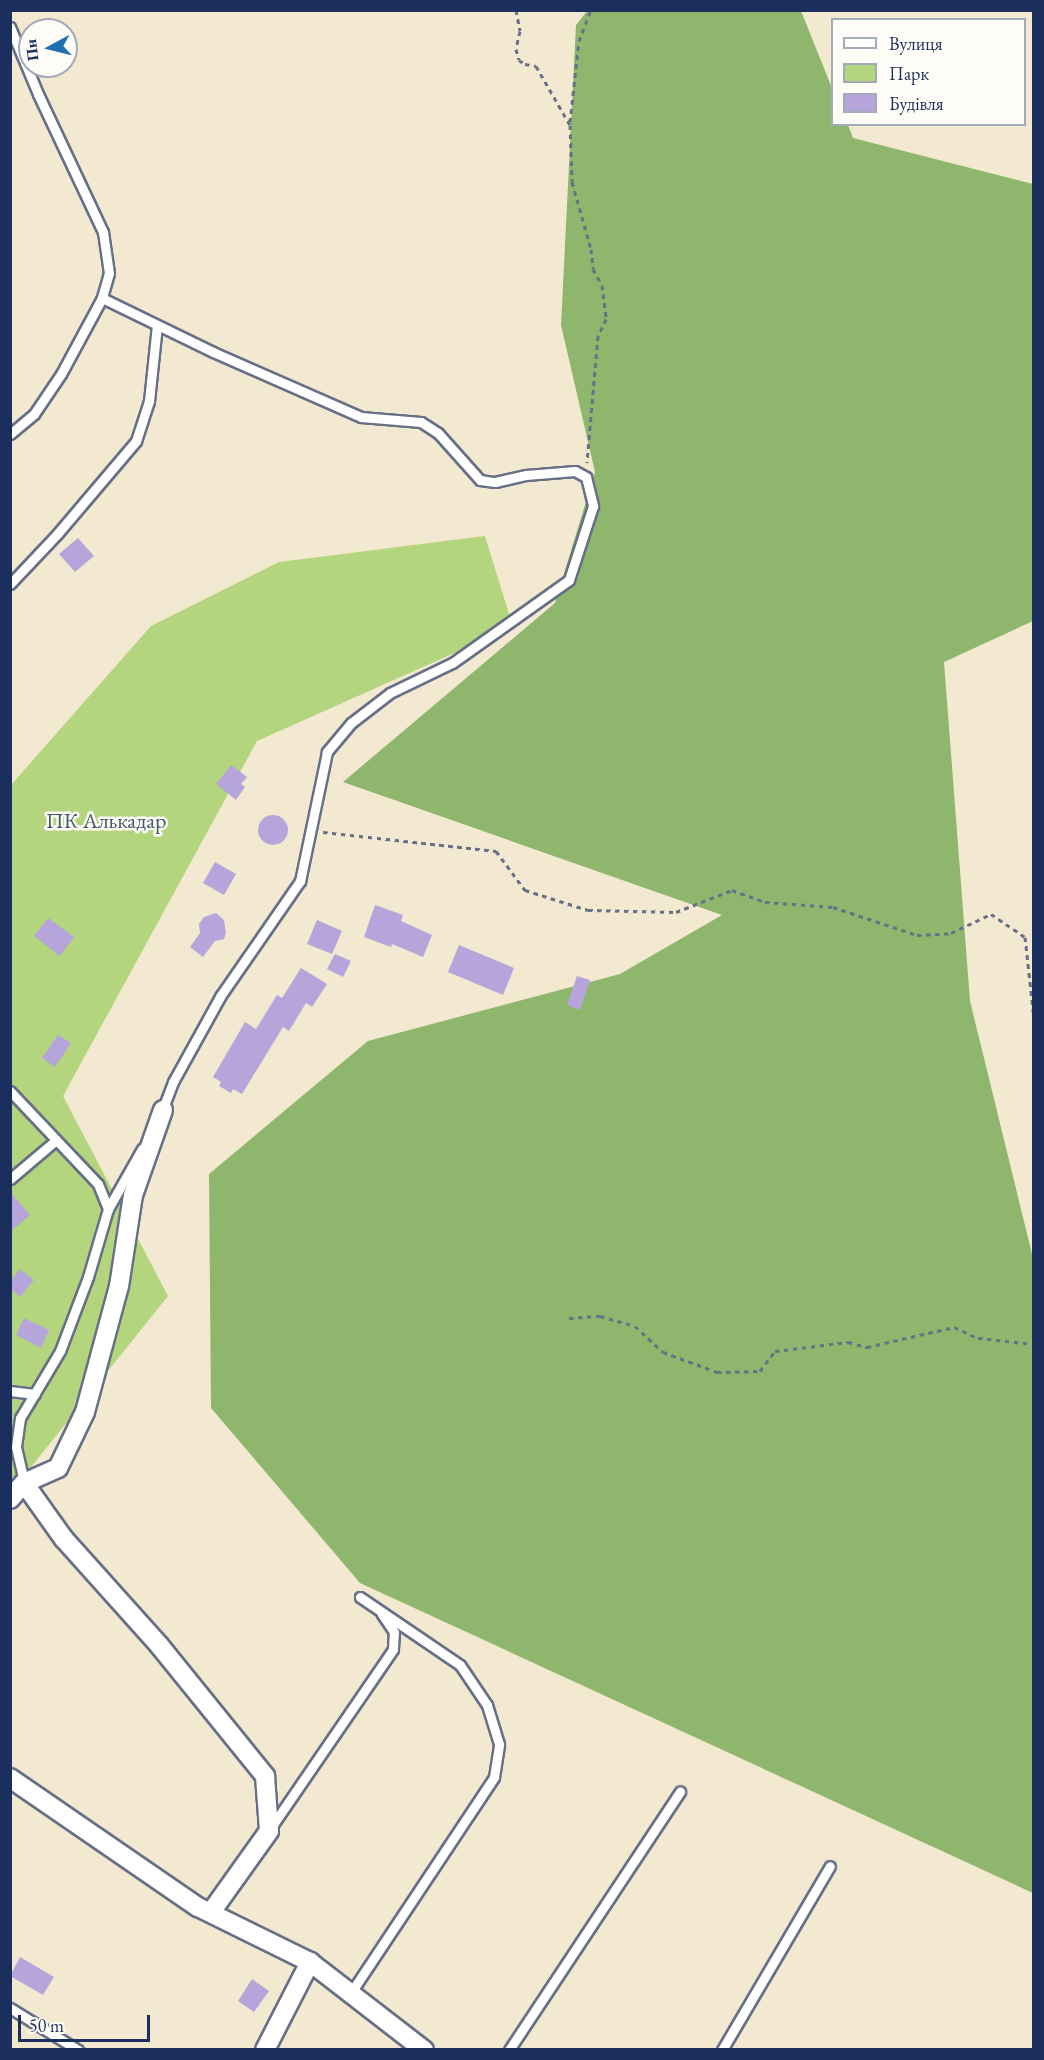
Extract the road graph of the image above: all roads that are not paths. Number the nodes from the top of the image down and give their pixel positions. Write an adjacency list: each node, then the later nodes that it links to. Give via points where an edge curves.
1 (10, 27): 2 (lane, via 104,232 109,273)
2 (102, 298): 3 (lane); 4 (lane, via 61,374 34,414)
3 (157, 325): 5 (lane, via 149,401 136,441); 7 (lane, via 361,417 421,422 438,433 480,480 495,482 575,471 586,477 593,506 569,580 452,663 390,693 351,723 327,752 300,882 221,995 172,1083)
4 (10, 434)
5 (10, 584)
6 (10, 1091): 8 (lane)
7 (163, 1110): 10 (lane); 13 (street, via 133,1195 119,1286 85,1412 58,1468)
8 (55, 1141): 9 (lane); 10 (lane, via 98,1184)
9 (10, 1179)
10 (108, 1209): 12 (lane, via 60,1351)
11 (10, 1391): 12 (lane)
12 (35, 1394): 13 (lane, via 20,1419 16,1447)
13 (24, 1483): 14 (street); 19 (street, via 64,1539 159,1645 265,1776)
14 (10, 1499)
15 (360, 1597): 16 (lane)
16 (381, 1611): 19 (lane, via 393,1632 393,1649); 23 (lane, via 460,1665 487,1705 500,1744 494,1777)
17 (10, 1778): 22 (street, via 198,1907)
18 (680, 1792): 28 (lane)
19 (268, 1831): 21 (street)
20 (830, 1866): 29 (lane)
21 (214, 1908)
22 (310, 1962): 23 (street); 26 (street)
23 (350, 1994): 27 (street)
24 (10, 2008): 25 (lane)
25 (78, 2049)
26 (265, 2049)
27 (424, 2049)
28 (508, 2049)
29 (722, 2049)

